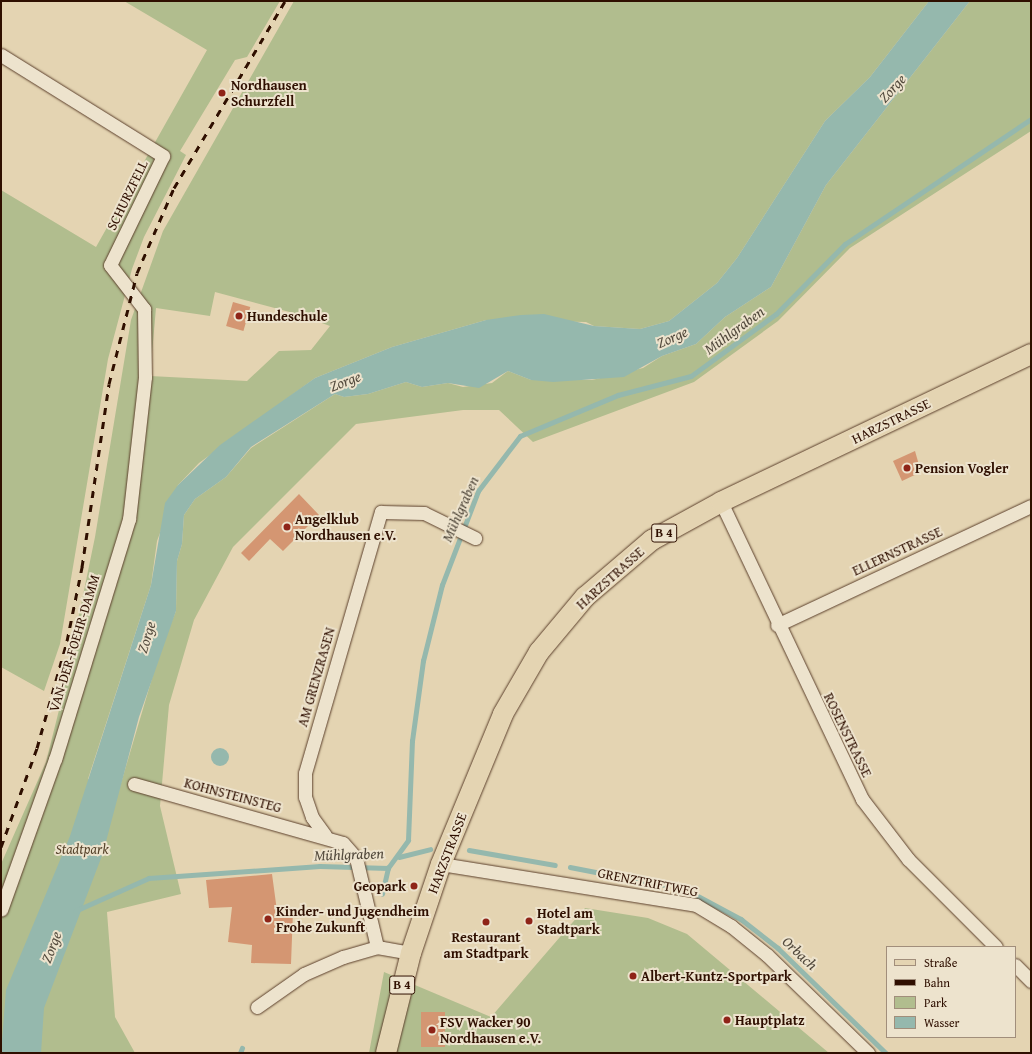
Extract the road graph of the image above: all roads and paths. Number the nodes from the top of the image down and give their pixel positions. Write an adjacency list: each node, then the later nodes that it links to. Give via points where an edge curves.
1 (1, 55): 3 (street, SCHURZFELL, via 163,156 110,265 144,309)
2 (1031, 354): 4 (main road, HARZSTRASSE / B 4)
3 (146, 377): 11 (street, VAN-DER-FOEHR-DAMM, via 129,519 55,759)
4 (721, 502): 7 (street, ROSENSTRASSE); 10 (main road, HARZSTRASSE / B 4, via 634,554 584,598 559,627 522,680 503,714)
5 (1031, 506): 7 (street, ELLERNSTRASSE)
6 (465, 533): 9 (street, AM GRENZRASEN, via 424,513 381,512 305,773 305,797 312,817)
7 (777, 625): 12 (street, ROSENSTRASSE, via 862,799 882,830)
8 (134, 784): 9 (street, KOHNSTEINSTEG)
9 (325, 835): 13 (street, AM GRENZRASEN, via 343,843 356,858)
10 (441, 864): 14 (main road, HARZSTRASSE / B 4); 19 (street, GRENZTRIFTWEG, via 696,905 731,926 767,955)
11 (1, 910)
12 (995, 946)
13 (377, 947): 14 (street); 17 (street, via 304,974)
14 (411, 953): 18 (main road, B 4)
15 (1016, 966): 16 (street)
16 (1031, 981)
17 (257, 1007)
18 (386, 1053)
19 (868, 1053)

